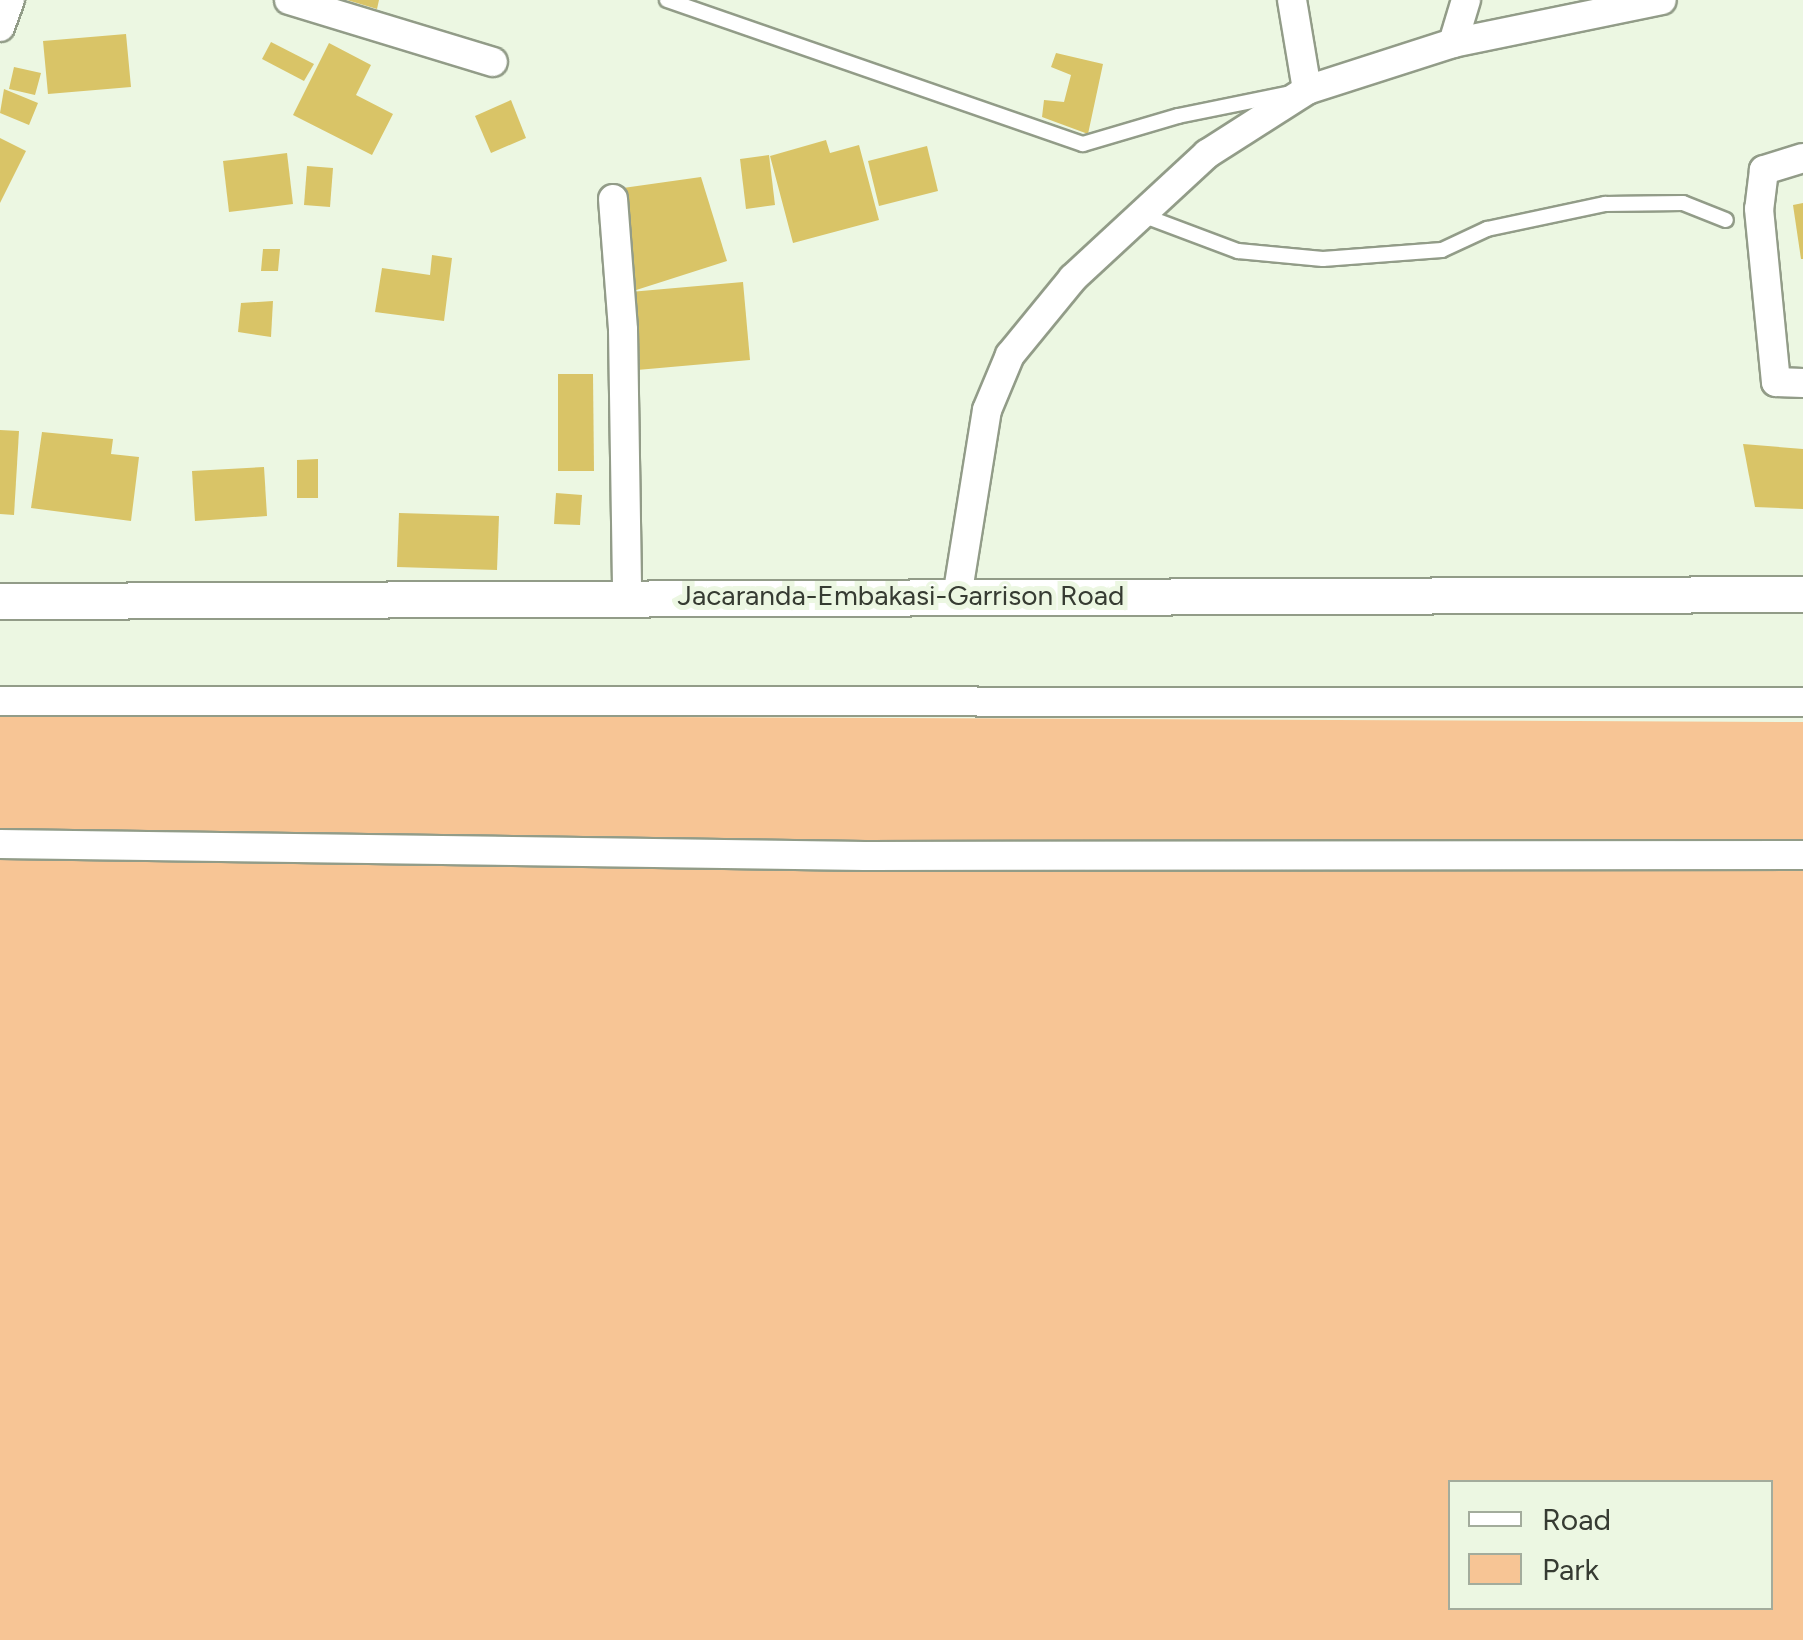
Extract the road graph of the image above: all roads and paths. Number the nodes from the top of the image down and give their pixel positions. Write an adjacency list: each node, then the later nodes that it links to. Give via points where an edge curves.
1 (10, 0): 7 (street)
2 (289, 0): 9 (street)
3 (667, 0): 10 (lane, via 1083,144)
4 (1292, 0): 10 (street)
5 (1466, 0): 8 (street)
6 (1662, 0): 8 (street)
7 (0, 27)
8 (1453, 43): 10 (street)
9 (493, 62)
10 (1306, 90): 13 (street, via 1207,154)
11 (1803, 158): 15 (street, via 1764,170 1759,210 1776,382)
12 (612, 199): 16 (street, via 623,330)
13 (1141, 215): 14 (lane, via 1238,250 1323,260 1442,250 1486,229 1606,204 1683,203); 18 (street, via 1073,278 1010,356 987,410)
14 (1726, 220)
15 (1803, 383)
16 (627, 594): 18 (street, Jacaranda-Embakasi-Garrison Road); 19 (street, Jacaranda-Embakasi-Garrison Road)
17 (1803, 594): 18 (street, Jacaranda-Embakasi-Garrison Road)
18 (957, 597)
19 (0, 601)
20 (0, 700): 21 (street)
21 (1803, 702)
22 (0, 844): 23 (street, via 865,856)
23 (1803, 855)

